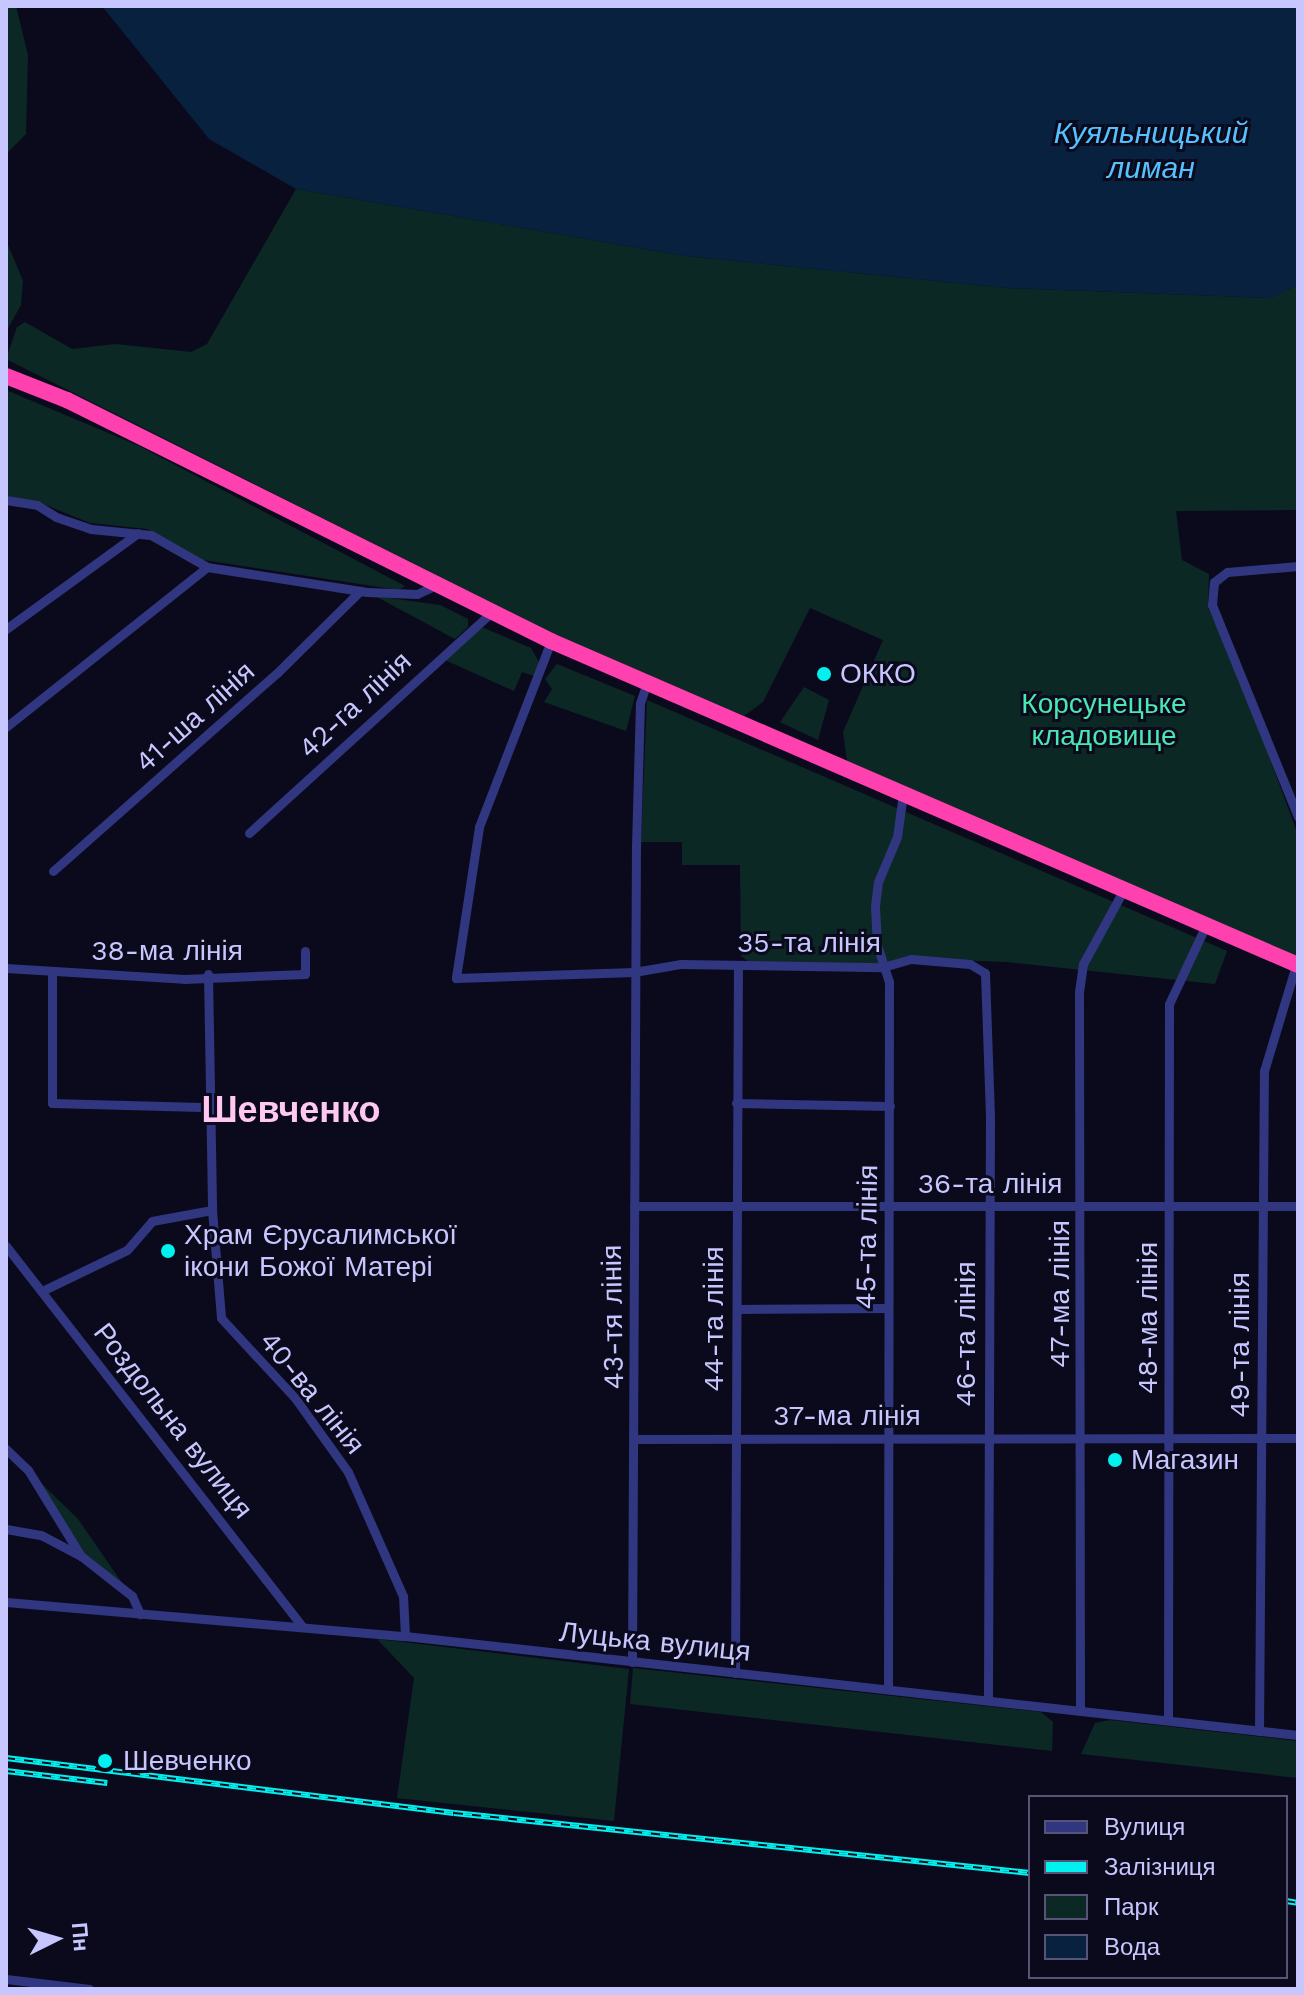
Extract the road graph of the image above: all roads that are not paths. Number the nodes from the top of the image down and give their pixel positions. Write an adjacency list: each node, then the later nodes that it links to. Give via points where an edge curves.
1 (6, 376): 6 (highway, via 67,400)
2 (6, 500): 3 (street, via 37,505 91,529)
3 (138, 533): 5 (street); 9 (street)
4 (1298, 566): 14 (street, via 1227,572 1214,582 1212,605)
5 (207, 567): 7 (street); 12 (street)
6 (436, 585): 7 (street, via 417,594); 8 (highway)
7 (360, 591): 16 (street, 41-ша лінія, via 277,673)
8 (492, 612): 10 (highway); 15 (street, 42-га лінія)
9 (6, 629)
10 (551, 641): 11 (highway); 26 (street, via 479,827 456,978)
11 (647, 683): 13 (highway); 26 (street, 43-тя лінія, via 638,736)
12 (6, 727)
13 (903, 794): 17 (highway); 22 (street, 45-та лінія, via 897,837 878,882 875,906)
14 (1298, 817)
15 (249, 833)
16 (53, 871)
17 (1124, 889): 18 (highway); 38 (street, 47-ма лінія, via 1083,964 1079,992)
18 (1206, 925): 20 (highway); 32 (street, 48-ма лінія, via 1169,1004)
19 (305, 951): 27 (street, 38-ма лінія, via 305,974)
20 (1297, 965): 36 (street, 49-та лінія, via 1266,1061)
21 (738, 966): 22 (street, 35-та лінія); 26 (street, 35-та лінія, via 681,964); 28 (street, 44-та лінія)
22 (883, 967): 24 (street, 35-та лінія, via 922,959); 29 (street, 45-та лінія, via 889,982)
23 (6, 968): 25 (street, 38-ма лінія)
24 (981, 970): 31 (street, 46-та лінія, via 987,979)
25 (52, 971): 27 (street, 38-ма лінія, via 184,979); 30 (street, via 52,1103)
26 (634, 972): 33 (street, 43-тя лінія)
27 (208, 974): 30 (street)
28 (736, 1103): 29 (street); 34 (street, 44-та лінія)
29 (890, 1106): 35 (street, 45-та лінія)
30 (210, 1107): 39 (street)
31 (988, 1205): 35 (street, 36-та лінія); 38 (street, 36-та лінія); 45 (street, 46-та лінія)
32 (1170, 1205): 36 (street, 36-та лінія); 38 (street, 36-та лінія); 51 (street, 48-ма лінія)
33 (634, 1206): 34 (street, 36-та лінія); 48 (street, 43-тя лінія)
34 (736, 1206): 35 (street, 36-та лінія); 43 (street, 44-та лінія)
35 (889, 1206): 42 (street, 45-та лінія)
36 (1262, 1206): 37 (street, 36-та лінія); 46 (street, 49-та лінія)
37 (1298, 1206)
38 (1082, 1207): 50 (street, 47-ма лінія)
39 (212, 1210): 41 (street, via 152,1221 127,1250); 58 (street, 40-ва лінія, via 221,1318 295,1398 348,1472 403,1596)
40 (6, 1246): 41 (street, Роздольна вулиця)
41 (42, 1291): 57 (street, Роздольна вулиця)
42 (888, 1308): 43 (street); 44 (street, 45-та лінія)
43 (737, 1309): 49 (street, 44-та лінія)
44 (888, 1438): 45 (street, 37-ма лінія); 49 (street, 37-ма лінія); 61 (street, 45-та лінія)
45 (988, 1438): 50 (street, 37-ма лінія); 62 (street, 46-та лінія)
46 (1262, 1438): 47 (street, 37-ма лінія); 51 (street, 37-ма лінія); 65 (street, 49-та лінія)
47 (1298, 1438)
48 (636, 1439): 49 (street, 37-ма лінія); 59 (street, 43-тя лінія)
49 (736, 1439): 60 (street, 44-та лінія)
50 (1081, 1441): 51 (street, 37-ма лінія); 63 (street, 47-ма лінія)
51 (1169, 1441): 64 (street, 48-ма лінія)
52 (6, 1449): 54 (street, via 28,1470)
53 (6, 1529): 54 (street, via 41,1535)
54 (81, 1556): 56 (street, via 132,1596)
55 (6, 1602): 56 (street, Луцька вулиця)
56 (140, 1614): 57 (street, Луцька вулиця)
57 (302, 1626): 58 (street, Луцька вулиця)
58 (405, 1636): 59 (street, Луцька вулиця)
59 (632, 1662): 60 (street, Луцька вулиця)
60 (735, 1673): 61 (street, Луцька вулиця)
61 (888, 1688): 62 (street, Луцька вулиця)
62 (988, 1700): 63 (street, Луцька вулиця)
63 (1080, 1711): 64 (street, Луцька вулиця)
64 (1168, 1720): 65 (street, Луцька вулиця)
65 (1259, 1731): 66 (street, Луцька вулиця)
66 (1298, 1735)
67 (6, 1979): 68 (street)
68 (89, 1989)

